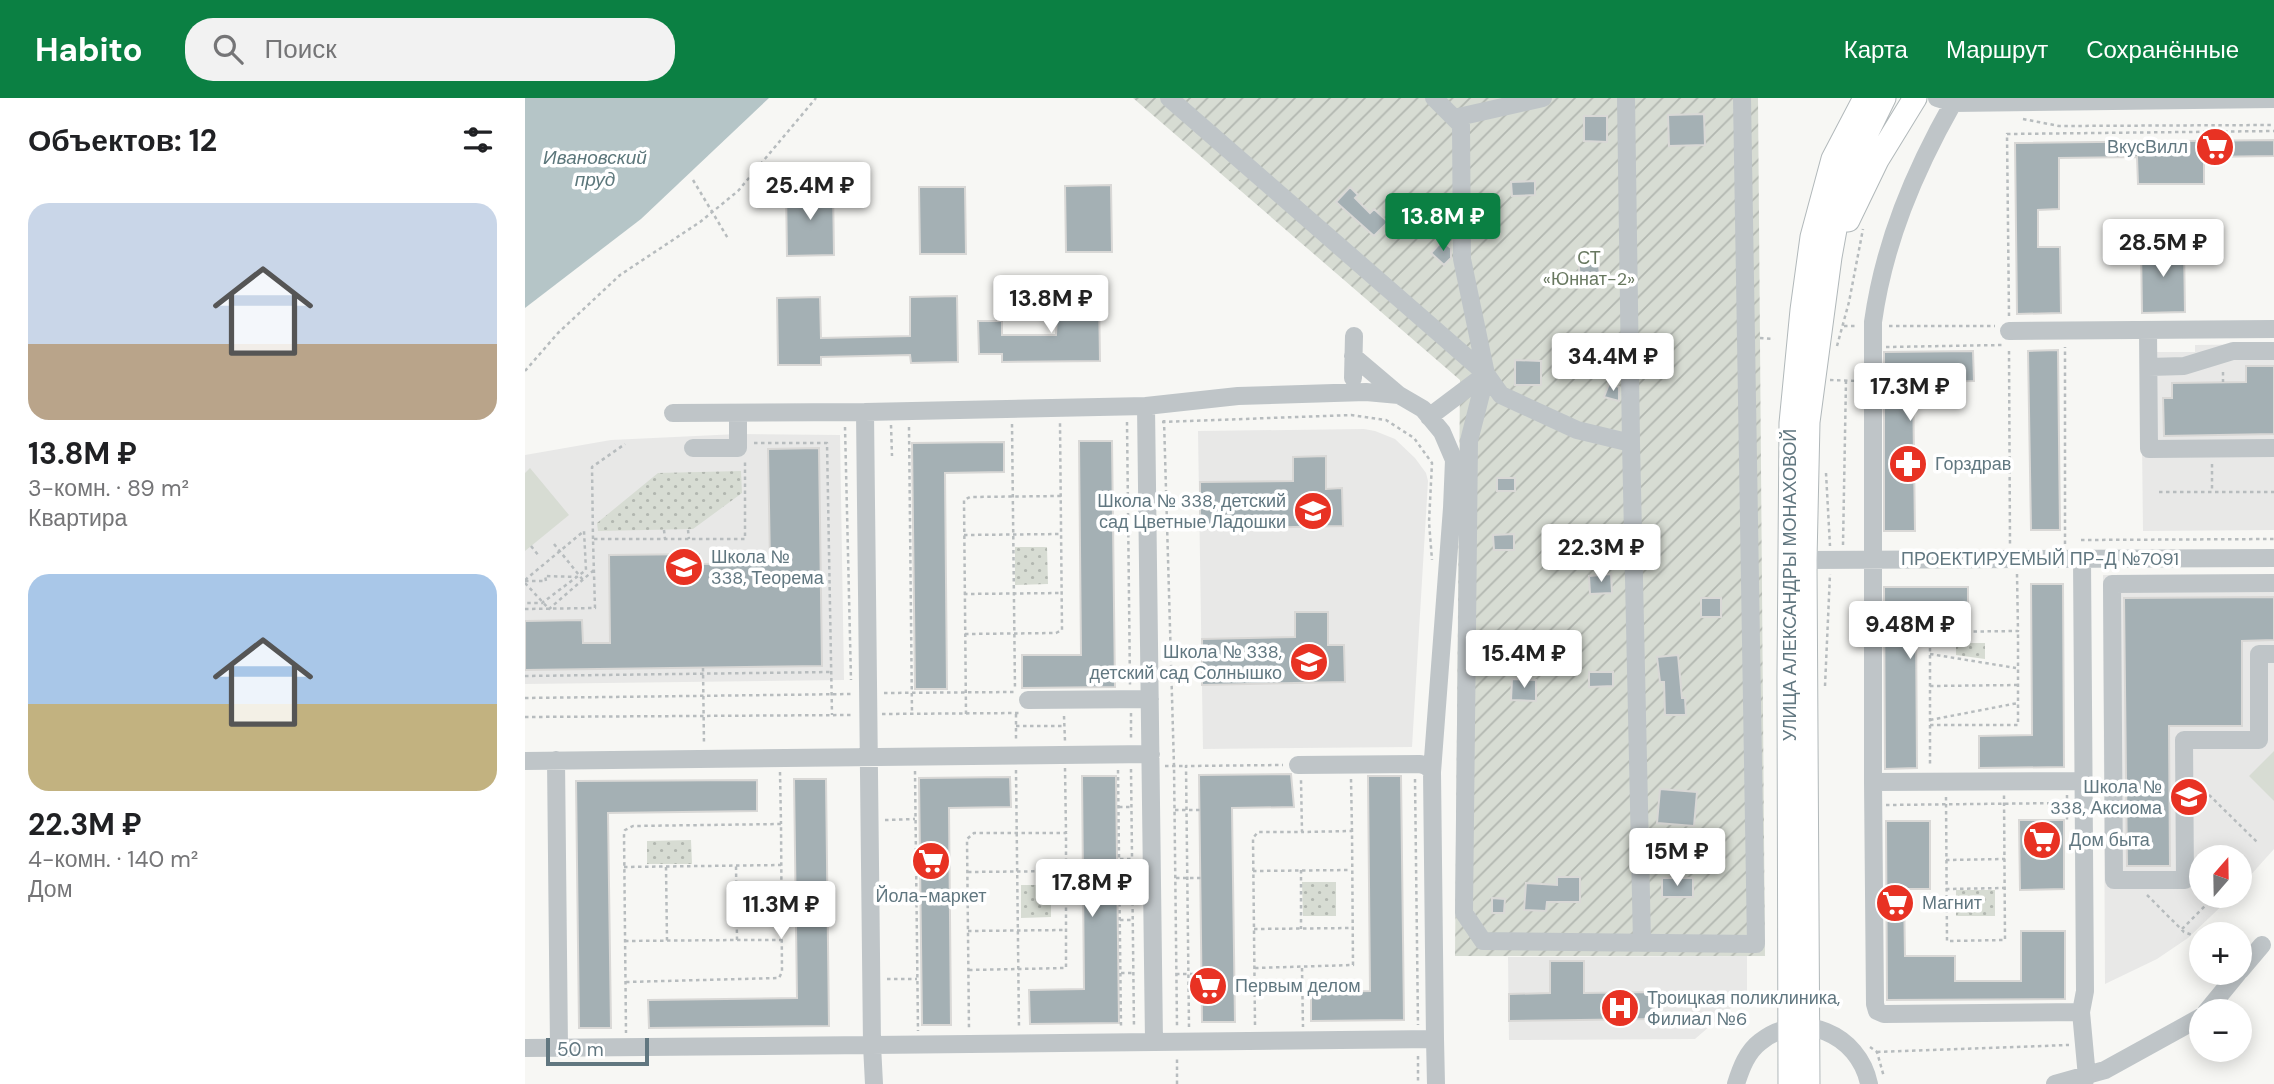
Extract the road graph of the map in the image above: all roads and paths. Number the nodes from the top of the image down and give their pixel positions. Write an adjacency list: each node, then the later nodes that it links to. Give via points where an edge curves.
1 (816, 98): 19 (path, via 738,191)
2 (1169, 98): 35 (street)
3 (1434, 98): 13 (street)
4 (1543, 98): 13 (street)
5 (1626, 98): 53 (street)
6 (1742, 98): 209 (street, via 1755,944)
7 (1849, 98): 17 (main road)
8 (1865, 98): 17 (main road, УЛИЦА АЛЕКСАНДРЫ МОНАХОВОЙ)
9 (1884, 98): 22 (main road, УЛИЦА АЛЕКСАНДРЫ МОНАХОВОЙ, via 1848,181)
10 (1915, 98): 22 (main road, via 1877,160)
11 (2274, 99): 12 (street)
12 (1945, 101): 39 (street, via 1885,261 1873,322)
13 (1454, 118): 35 (street, via 1461,125 1462,259)
14 (2018, 118): 15 (path, via 2059,126)
15 (2274, 125)
16 (2274, 131): 25 (path, via 2007,134)
17 (1833, 159): 232 (main road, УЛИЦА АЛЕКСАНДРЫ МОНАХОВОЙ, via 1812,237 1791,423 1789,678)
18 (693, 180): 19 (path)
19 (713, 211): 21 (path); 34 (path, via 620,275 558,332)
20 (1864, 228): 28 (path)
21 (729, 240)
22 (1830, 257): 84 (main road, УЛИЦА АЛЕКСАНДРЫ МОНАХОВОЙ, via 1808,422)
23 (2274, 329): 24 (street)
24 (2148, 330): 26 (street); 33 (street)
25 (2009, 331): 26 (street); 29 (path, via 2008,345)
26 (2066, 331): 83 (path)
27 (1354, 337): 32 (street)
28 (1837, 347)
29 (1874, 348)
30 (2009, 351): 82 (path)
31 (2274, 351): 33 (street, via 2233,351 2184,366)
32 (1353, 356): 36 (street); 40 (street)
33 (2148, 367): 56 (street, via 2149,449)
34 (525, 371)
35 (1486, 374): 45 (street); 53 (street, via 1501,395 1577,430); 209 (street, via 1469,441 1464,913 1483,941)
36 (1353, 378)
37 (1826, 380): 38 (path)
38 (1846, 380): 39 (path); 79 (path)
39 (1873, 381): 85 (street)
40 (1399, 395): 44 (street, via 1238,396); 45 (street)
41 (865, 412): 43 (street); 44 (street); 116 (street)
42 (673, 413): 43 (street)
43 (738, 413): 55 (street, via 738,448)
44 (1155, 415): 86 (path, via 1351,415 1386,420 1414,438 1432,463); 123 (street); 163 (path)
45 (1429, 417): 148 (street, via 1442,432 1454,460)
46 (1127, 422): 113 (path)
47 (1060, 423): 65 (path)
48 (1012, 424): 64 (path)
49 (845, 425): 110 (path)
50 (891, 425): 58 (path)
51 (909, 425): 117 (path)
52 (745, 443): 107 (path, via 827,443)
53 (1631, 443): 209 (street)
54 (625, 444): 71 (path, via 592,467)
55 (693, 448)
56 (2211, 448): 57 (street); 62 (path)
57 (2274, 448)
58 (892, 456)
59 (745, 457): 73 (path, via 745,539)
60 (1826, 469): 79 (path)
61 (2159, 492): 62 (path)
62 (2212, 492): 63 (path)
63 (2274, 492)
64 (1013, 496): 65 (path); 69 (path); 70 (path, via 966,498)
65 (1061, 496): 68 (path)
66 (664, 530): 72 (path)
67 (688, 530): 73 (path)
68 (1061, 534): 69 (path); 94 (path)
69 (1014, 535): 70 (path); 93 (path)
70 (964, 536): 95 (path)
71 (593, 539): 72 (path); 87 (path)
72 (665, 539): 73 (path)
73 (689, 539)
74 (2274, 539): 75 (path)
75 (2081, 540)
76 (554, 544): 78 (path)
77 (531, 546): 80 (path)
78 (560, 551): 88 (path); 88 (path, via 584,531 586,570); 90 (path)
79 (1837, 554): 84 (street, ПРОЕКТИРУЕМЫЙ ПР-Д №7091); 85 (street, ПРОЕКТИРУЕМЫЙ ПР-Д №7091); 114 (path)
80 (539, 556)
81 (2274, 558): 83 (street, ПРОЕКТИРУЕМЫЙ ПР-Д №7091)
82 (2010, 559): 83 (street, ПРОЕКТИРУЕМЫЙ ПР-Д №7091); 85 (street, ПРОЕКТИРУЕМЫЙ ПР-Д №7091)
83 (2073, 559): 136 (street)
84 (1805, 560): 232 (main road, УЛИЦА АЛЕКСАНДРЫ МОНАХОВОЙ)
85 (1872, 560): 154 (street)
86 (1432, 565)
87 (594, 570): 89 (path); 99 (path, via 595,608)
88 (578, 576): 89 (path); 90 (path); 97 (path)
89 (583, 580): 99 (path)
90 (525, 581): 97 (path)
91 (2274, 583): 135 (street, via 2112,583)
92 (2017, 587): 100 (path)
93 (1014, 593): 94 (path); 95 (path); 101 (path)
94 (1062, 593): 101 (path, via 1060,632)
95 (964, 594): 102 (path)
96 (525, 603): 97 (path)
97 (542, 603): 99 (path)
98 (525, 609): 99 (path)
99 (549, 609)
100 (2018, 631): 103 (path, via 1930,632); 106 (path)
101 (1015, 633): 102 (path); 122 (path)
102 (965, 634): 115 (path)
103 (1930, 654): 106 (path); 112 (path)
104 (2274, 654): 149 (street, via 2259,654 2259,740 2184,740)
105 (703, 668): 108 (path)
106 (2018, 669): 111 (path)
107 (831, 672): 108 (path); 118 (path)
108 (703, 674): 109 (path); 119 (path)
109 (525, 676)
110 (851, 680)
111 (2018, 685): 112 (path); 121 (path)
112 (1930, 686): 130 (path)
113 (1130, 691)
114 (1825, 691)
115 (965, 692): 117 (path); 122 (path); 125 (path)
116 (868, 693): 117 (path); 118 (path); 127 (street)
117 (912, 693): 124 (path)
118 (832, 694): 119 (path); 126 (path)
119 (703, 695): 120 (path); 128 (path)
120 (525, 698)
121 (2018, 703): 130 (path); 131 (path, via 2018,724)
122 (1021, 704): 123 (street); 125 (path); 132 (path)
123 (1150, 705): 134 (path, via 1131,712); 137 (street)
124 (912, 714): 125 (path); 127 (path)
125 (966, 714)
126 (832, 715): 127 (path); 128 (path)
127 (868, 715): 139 (street)
128 (703, 716): 129 (path); 140 (path)
129 (525, 717)
130 (1930, 720): 131 (path)
131 (1930, 725): 145 (path)
132 (1016, 726): 133 (path); 138 (path)
133 (1065, 726)
134 (1131, 745)
135 (2113, 745): 136 (street); 189 (street, via 2114,880)
136 (2083, 746): 153 (street)
137 (1150, 754): 138 (street); 240 (street)
138 (1016, 755): 139 (street); 172 (path)
139 (869, 757): 140 (street); 241 (street)
140 (704, 759): 141 (street)
141 (556, 760): 142 (street); 245 (street)
142 (525, 761)
143 (1118, 767): 161 (path)
144 (1131, 767): 162 (path)
145 (1930, 768)
146 (915, 769): 167 (path)
147 (1299, 770): 148 (street, via 1420,764 1427,766); 164 (path, via 1186,766); 171 (path)
148 (1423, 770): 239 (street); 239 (path)
149 (2184, 771): 173 (path); 189 (street, via 2185,880)
150 (1351, 774): 169 (path)
151 (1065, 776): 170 (path)
152 (780, 779): 168 (path)
153 (2083, 781): 156 (street); 157 (street)
154 (1873, 782): 155 (street); 160 (street)
155 (1946, 782): 156 (street); 158 (path)
156 (2004, 782): 159 (path)
157 (2084, 802): 159 (path); 226 (street, via 2085,991)
158 (1946, 804): 159 (path); 160 (path); 174 (path)
159 (2004, 804): 175 (path)
160 (1873, 805): 226 (street, via 1877,1011)
161 (1119, 807): 162 (path); 195 (path)
162 (1132, 807): 196 (path)
163 (1174, 810): 164 (path); 186 (path)
164 (1187, 810): 165 (path); 187 (path)
165 (1200, 810)
166 (881, 820): 167 (path)
167 (915, 820): 193 (path)
168 (781, 824): 176 (path); 178 (path, via 628,827)
169 (1352, 831): 171 (path); 181 (path)
170 (1066, 832): 172 (path); 182 (path)
171 (1301, 832): 183 (path, via 1255,833)
172 (1017, 833): 184 (path, via 971,834 967,839); 185 (path)
173 (2257, 842)
174 (1946, 859): 175 (path); 191 (path)
175 (2005, 859): 190 (path)
176 (781, 865): 177 (path); 206 (path)
177 (736, 866): 179 (path); 205 (path)
178 (624, 867): 179 (path); 207 (path)
179 (666, 867): 208 (path)
180 (1301, 870): 181 (path); 183 (path); 199 (path)
181 (1353, 870): 197 (path)
182 (1066, 871): 185 (path); 202 (path)
183 (1253, 871): 198 (path)
184 (968, 872): 185 (path); 203 (path)
185 (1018, 872): 201 (path)
186 (1175, 878): 187 (path); 218 (path)
187 (1188, 878): 188 (path); 219 (path)
188 (1201, 878)
189 (2132, 880): 200 (path)
190 (2005, 888): 191 (path); 191 (path, via 2005,940 1947,941)
191 (1946, 889)
192 (882, 899): 193 (path)
193 (916, 899): 222 (path)
194 (2203, 908): 200 (path)
195 (1120, 920): 196 (path); 217 (path)
196 (1133, 920): 216 (path)
197 (1353, 928): 199 (path); 213 (path, via 1351,967)
198 (1254, 929): 199 (path); 212 (path)
199 (1301, 929)
200 (2182, 929): 204 (path)
201 (1018, 930): 202 (path); 203 (path); 215 (path)
202 (1067, 930): 215 (path, via 1066,968)
203 (968, 931): 214 (path)
204 (2189, 932)
205 (737, 940): 206 (path); 208 (path)
206 (782, 940): 223 (path, via 782,972 774,980)
207 (625, 941): 208 (path); 223 (path)
208 (667, 941)
209 (1642, 942)
210 (2262, 944): 211 (street)
211 (2252, 956)
212 (1254, 968): 213 (path); 227 (path)
213 (1303, 968): 228 (path)
214 (969, 970): 215 (path); 229 (path)
215 (1019, 970): 230 (path)
216 (1133, 972): 217 (path); 235 (path)
217 (1121, 973): 234 (path)
218 (1176, 974): 219 (path); 238 (path)
219 (1189, 974): 220 (path); 236 (path)
220 (1202, 974)
221 (883, 979): 222 (path)
222 (917, 979): 237 (path)
223 (626, 982): 233 (path)
224 (2228, 985): 225 (street)
225 (2217, 999)
226 (2081, 1012): 243 (street)
227 (1255, 1021)
228 (1303, 1021)
229 (969, 1024)
230 (1019, 1024)
231 (2189, 1024): 247 (street)
232 (1799, 1027): 252 (street, via 1776,1032 1759,1043 1746,1057); 253 (main road, УЛИЦА АЛЕКСАНДРЫ МОНАХОВОЙ); 254 (main road, УЛИЦА АЛЕКСАНДРЫ МОНАХОВОЙ); 255 (street, via 1831,1033 1852,1048 1863,1063)
233 (626, 1028)
234 (1121, 1028)
235 (1134, 1028)
236 (1189, 1028)
237 (918, 1031)
238 (1177, 1035): 239 (street); 240 (street); 249 (path)
239 (1427, 1039): 250 (path); 251 (street)
240 (1154, 1042): 241 (street)
241 (872, 1045): 245 (street); 248 (street)
242 (1868, 1045): 246 (path)
243 (2084, 1045): 246 (path); 247 (street)
244 (525, 1048): 245 (street)
245 (559, 1048)
246 (1877, 1052): 256 (path)
247 (2087, 1077): 257 (street)
248 (874, 1084)
249 (1177, 1084)
250 (1418, 1084)
251 (1436, 1084)
252 (1736, 1084)
253 (1790, 1084)
254 (1808, 1084)
255 (1869, 1084)
256 (1885, 1084)
257 (2055, 1084)

